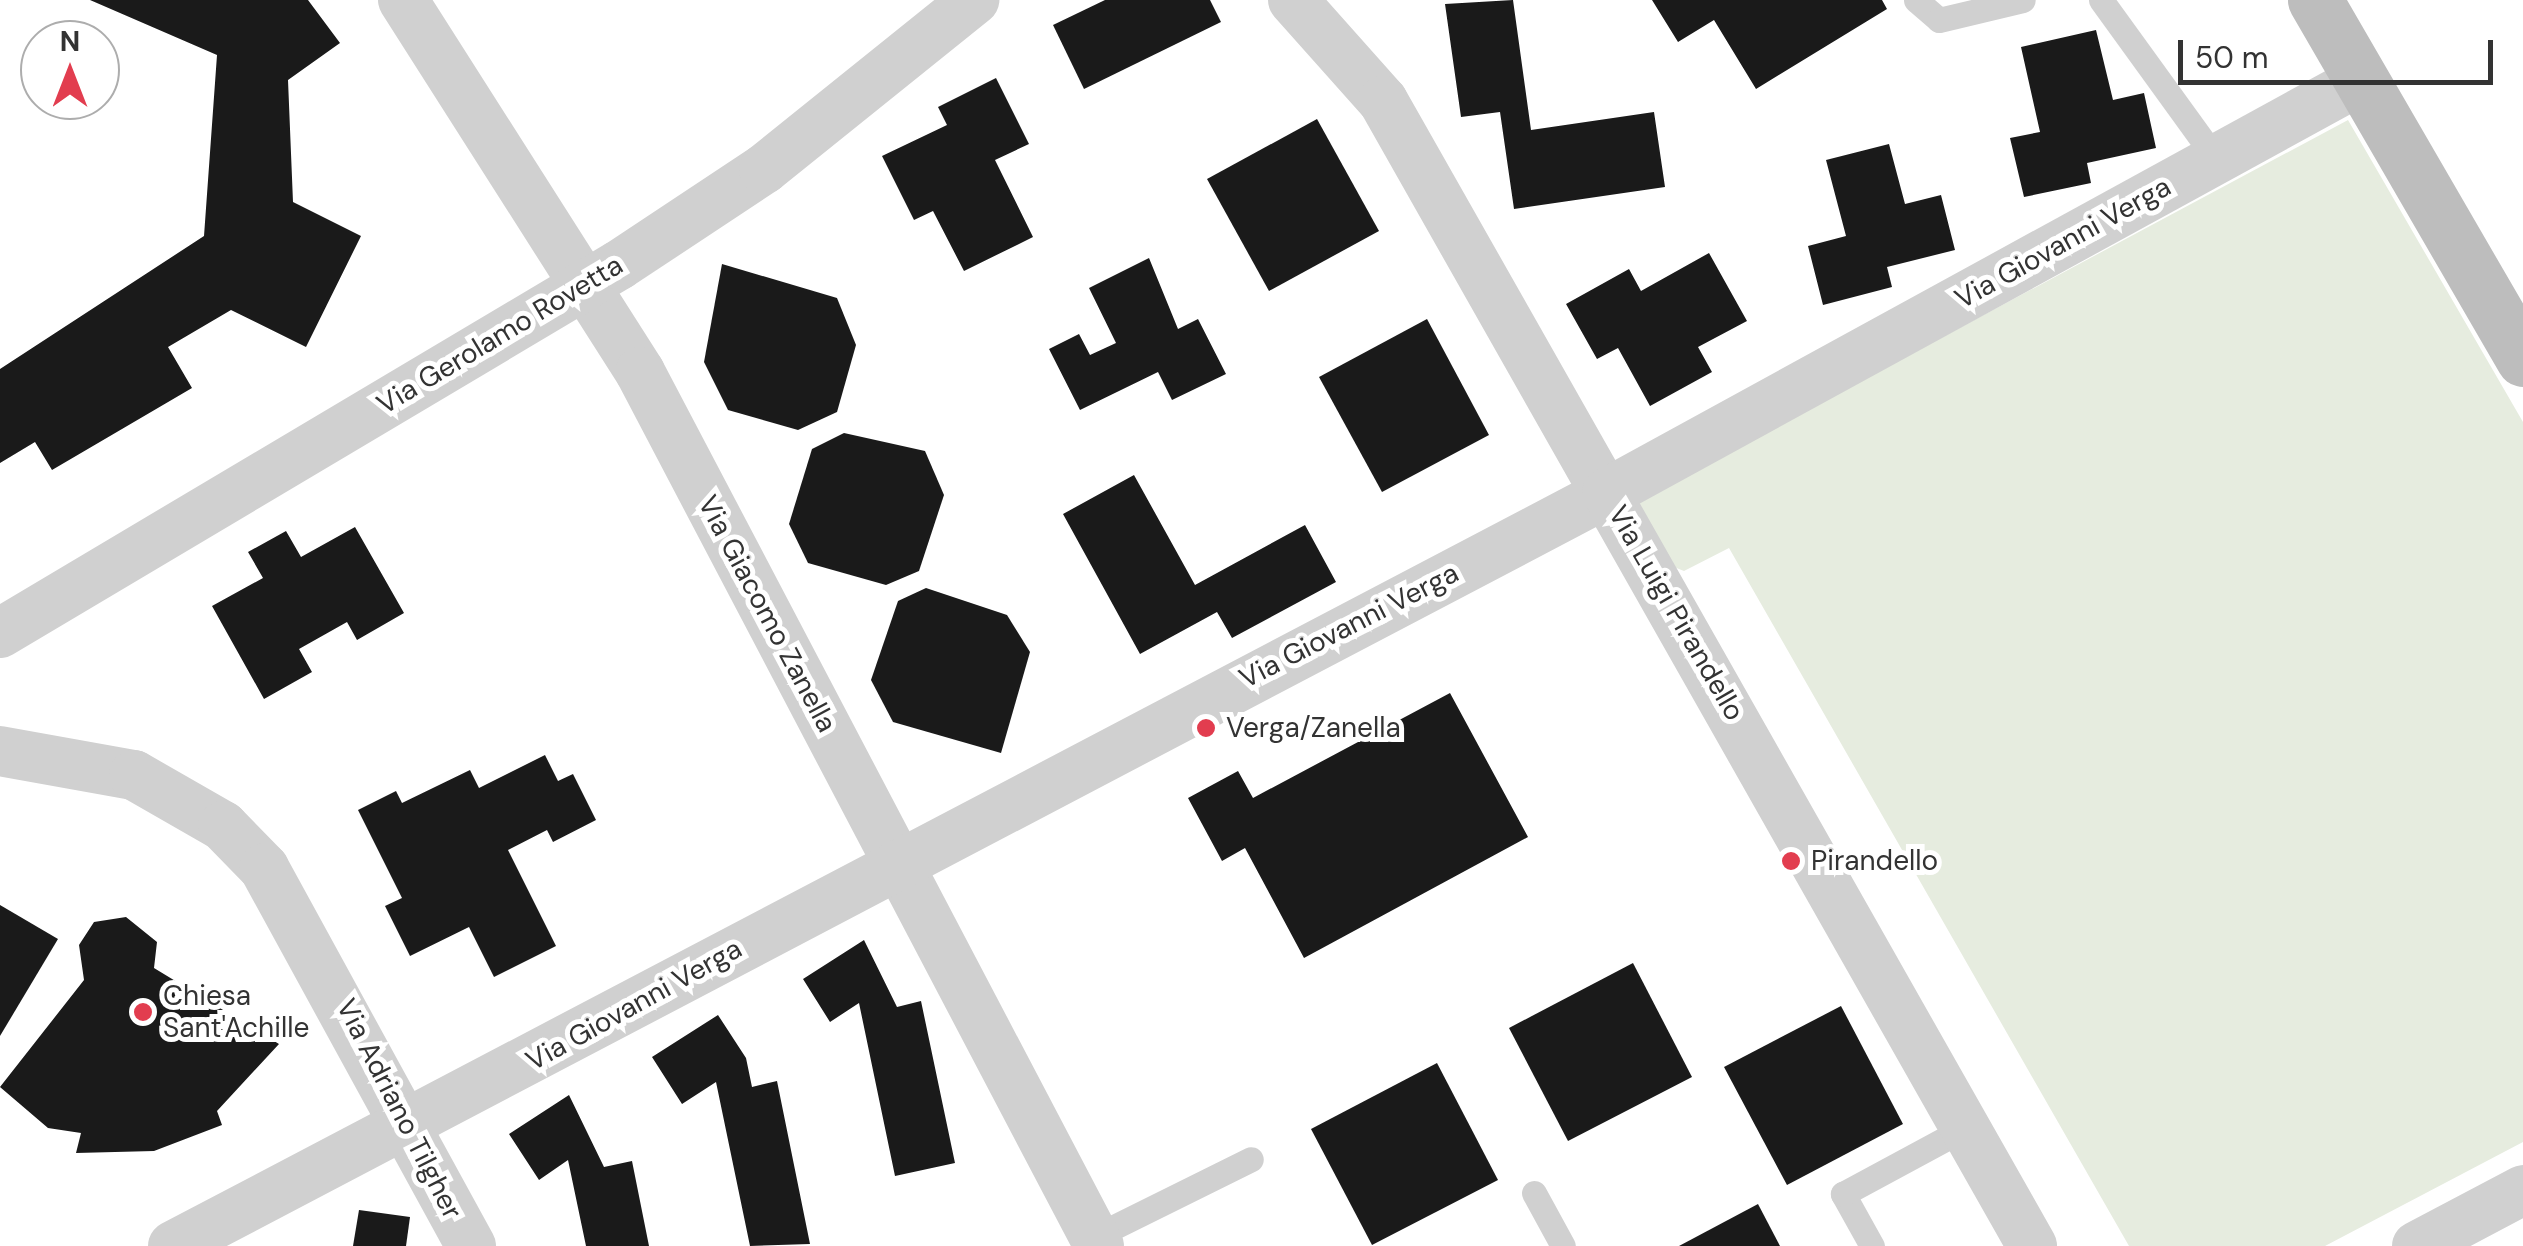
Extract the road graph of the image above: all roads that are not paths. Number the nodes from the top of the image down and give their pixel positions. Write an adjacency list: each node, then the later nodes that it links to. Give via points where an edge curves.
1 (403, 0): 10 (street, Via Giacomo Zanella)
2 (974, 0): 10 (street, Via Gerolamo Rovetta, via 764,169)
3 (1293, 0): 12 (street, Via Luigi Pirandello, via 1383,101)
4 (1916, 0): 5 (lane, via 1938,20)
5 (2023, 0)
6 (2101, 0): 9 (lane)
7 (2314, 0): 8 (street)
8 (2361, 80): 9 (street, Via Giovanni Verga); 11 (street)
9 (2216, 159): 12 (street, Via Giovanni Verga)
10 (590, 283): 13 (street, Via Gerolamo Rovetta); 15 (street, Via Giacomo Zanella)
11 (2523, 359)
12 (1607, 492): 15 (street, Via Giovanni Verga); 16 (street, Via Luigi Pirandello)
13 (0, 634)
14 (0, 751): 17 (street, Via Adriano Tilgher, via 134,775 223,826 298,915)
15 (895, 861): 17 (street, Via Giovanni Verga); 21 (street, Via Giacomo Zanella)
16 (1965, 1128): 25 (lane, via 1843,1194); 26 (street, Via Luigi Pirandello)
17 (406, 1131): 22 (street, Via Giovanni Verga); 23 (street, Via Adriano Tilgher)
18 (1250, 1159): 21 (lane)
19 (2523, 1190): 27 (street)
20 (1534, 1193): 24 (lane)
21 (1096, 1242)
22 (173, 1246)
23 (471, 1246)
24 (1563, 1246)
25 (1872, 1246)
26 (2032, 1246)
27 (2417, 1246)

